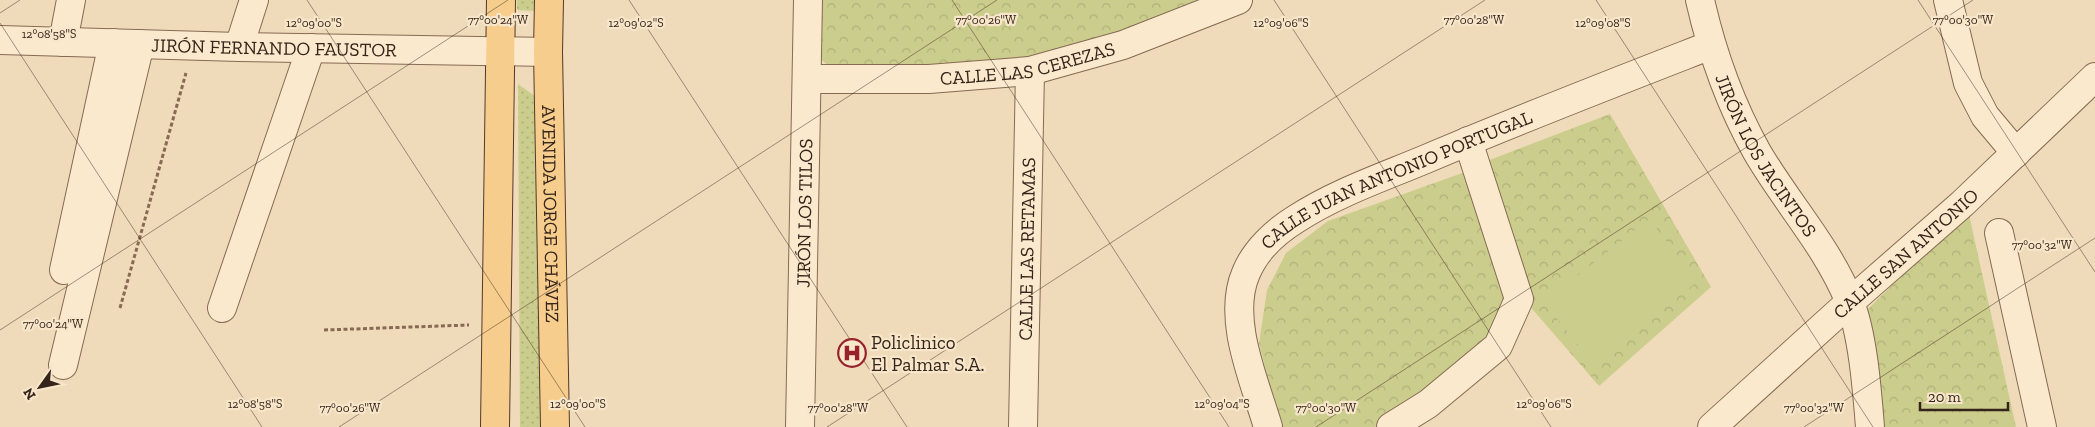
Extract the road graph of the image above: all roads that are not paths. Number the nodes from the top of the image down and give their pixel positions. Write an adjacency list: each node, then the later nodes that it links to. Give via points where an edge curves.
1 (71, 0): 10 (street)
2 (254, 0): 14 (street)
3 (501, 0): 16 (main road)
4 (548, 0): 17 (main road, AVENIDA JORGE CHÁVEZ)
5 (808, 0): 20 (street, JIRÓN LOS TILOS)
6 (1236, 0): 18 (street, CALLE LAS CEREZAS, via 1123,45)
7 (1700, 0): 13 (street, JIRÓN LOS JACINTOS)
8 (1948, 0): 22 (street, via 1968,83 1985,116)
9 (0, 40): 10 (street, JIRÓN FERNANDO FAUSTOR)
10 (63, 42): 11 (street, JIRÓN FERNANDO FAUSTOR)
11 (113, 43): 12 (street, JIRÓN FERNANDO FAUSTOR); 24 (street)
12 (140, 44): 14 (street, JIRÓN FERNANDO FAUSTOR); 27 (street)
13 (1711, 45): 21 (street, CALLE JUAN ANTONIO PORTUGAL); 25 (street, JIRÓN LOS JACINTOS, via 1732,100 1758,152 1836,272)
14 (239, 47): 15 (street, JIRÓN FERNANDO FAUSTOR)
15 (311, 48): 16 (street, JIRÓN FERNANDO FAUSTOR); 26 (street)
16 (500, 52): 17 (street, JIRÓN FERNANDO FAUSTOR); 28 (main road)
17 (548, 52): 29 (main road, AVENIDA JORGE CHÁVEZ)
18 (1030, 71): 20 (street, CALLE LAS CEREZAS, via 929,79); 31 (street, CALLE LAS RETAMAS)
19 (2095, 77): 22 (street, CALLE SAN ANTONIO)
20 (808, 79): 30 (street, JIRÓN LOS TILOS)
21 (1468, 141): 32 (street, CALLE JUAN ANTONIO PORTUGAL, via 1326,202 1277,232 1254,259 1240,290 1238,322); 33 (street, via 1519,299 1498,346 1428,404)
22 (2016, 153): 25 (street, CALLE SAN ANTONIO)
23 (1998, 233): 36 (street)
24 (64, 270)
25 (1850, 302): 34 (street, CALLE SAN ANTONIO); 35 (street, JIRÓN LOS JACINTOS, via 1858,331)
26 (222, 308)
27 (63, 365)
28 (495, 427)
29 (555, 427)
30 (800, 427)
31 (1023, 427)
32 (1268, 427)
33 (1391, 427)
34 (1712, 427)
35 (1870, 427)
36 (2042, 427)

